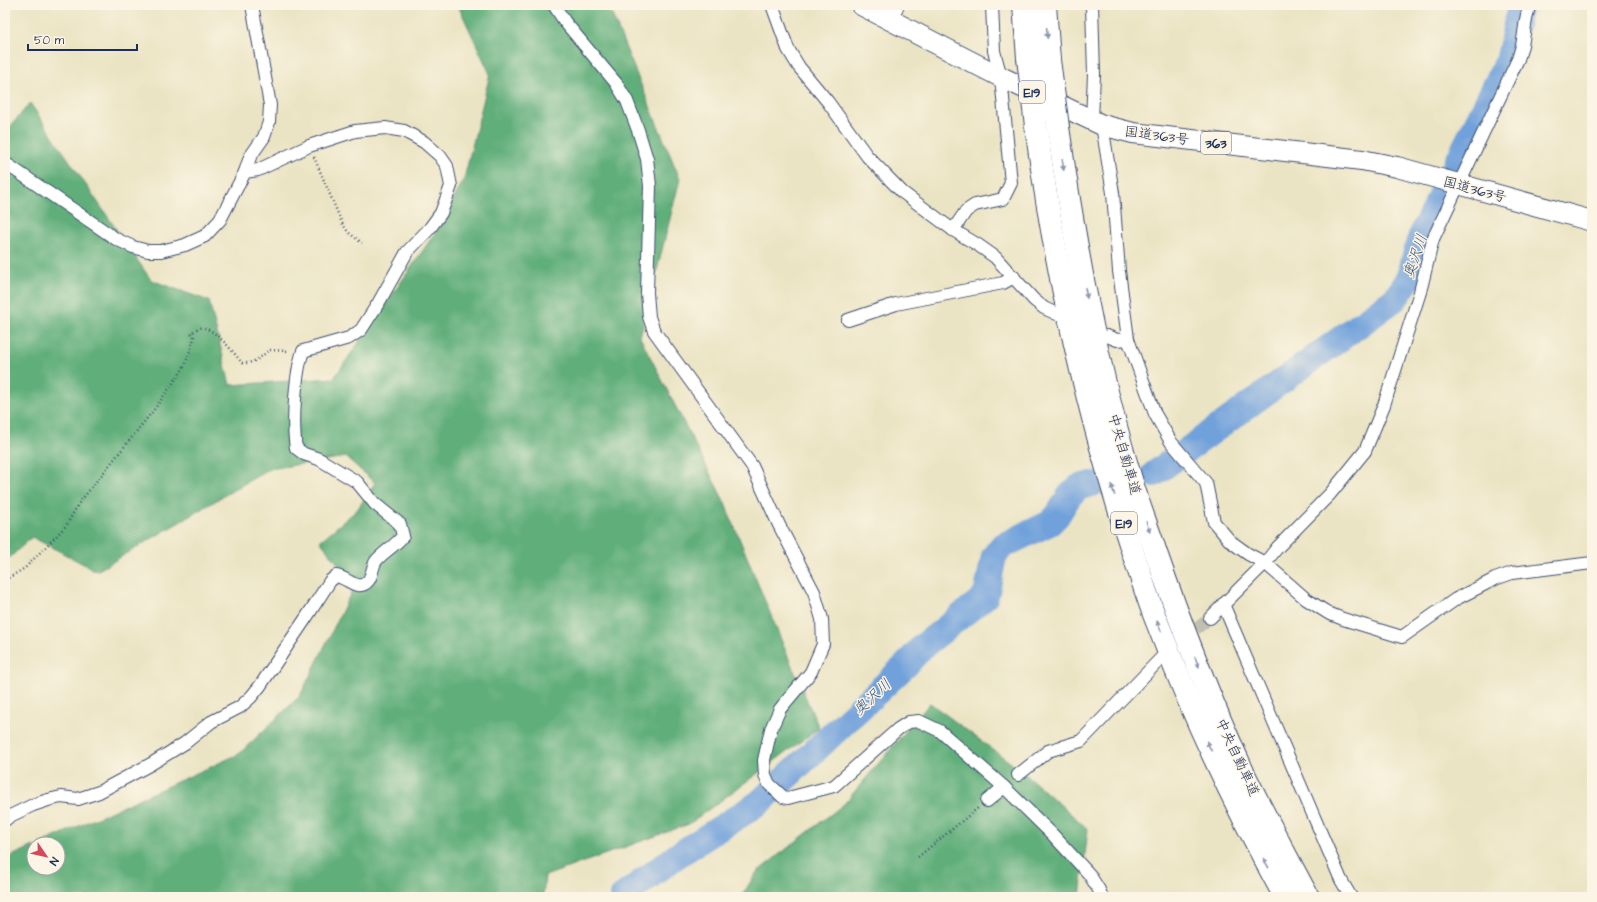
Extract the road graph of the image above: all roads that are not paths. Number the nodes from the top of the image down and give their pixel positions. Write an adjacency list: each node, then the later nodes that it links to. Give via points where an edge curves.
1 (252, 5): 15 (street, via 270,105 269,122 264,137 250,157)
2 (554, 5): 30 (street, via 627,100 647,159 650,186 647,293 649,317 654,331 752,466 814,592 822,619 823,644 811,672 780,709 771,729 764,760 765,775 769,784 783,797 788,798 834,786 898,729 909,722 919,720 940,731)
3 (772, 5): 18 (street, via 788,49 799,67 867,156 902,192)
4 (861, 5): 10 (highway, 国道363号 / 363)
5 (992, 5): 12 (street, via 994,50)
6 (1024, 5): 11 (highway, 中央自動車道 / E19)
7 (1045, 5): 11 (highway, 中央自動車道 / E19, one-way to 11)
8 (1092, 5): 13 (street)
9 (1530, 5): 16 (street, via 1518,59)
10 (895, 13): 12 (highway, 国道363号 / 363)
11 (1039, 59): 34 (highway, 中央自動車道 / E19, one-way to 11, bridge, via 1249,832 1197,720 1156,621 1112,488 1067,307 1043,178 1036,126); 35 (highway, 中央自動車道 / E19, one-way to 35, bridge, via 1058,127 1064,174 1107,390 1131,480 1209,693 1244,774)
12 (1001, 77): 13 (highway, 国道363号 / 363); 18 (street, via 1011,183 1003,199 975,205 966,211)
13 (1097, 123): 16 (highway, 国道363号 / 363, via 1133,133 1362,160); 23 (street, via 1113,193 1119,271)
14 (5, 164): 15 (street, via 116,239 148,251 161,251 185,245 205,236 220,220)
15 (245, 172): 32 (street, via 258,170 309,146 355,131 385,128 404,131 424,142 440,156 446,166 452,186 441,213 407,252 361,330 349,338 303,351 299,364 293,434 296,448 357,482 375,504 400,524 403,536 376,561 367,583 358,585 342,576 336,576 330,581 260,686 240,707 211,722 185,743 151,764 99,792 78,799 61,797 48,800)
16 (1459, 185): 17 (highway, 国道363号 / 363); 24 (street, via 1433,239 1420,292 1384,405 1365,451 1330,494 1276,548)
17 (1592, 221)
18 (953, 230): 19 (street, via 995,257)
19 (1014, 277): 20 (street, via 1034,300); 21 (street, via 1003,283 896,304)
20 (1057, 314)
21 (848, 320)
22 (1107, 336): 23 (street, via 1117,340)
23 (1128, 339): 24 (street, via 1155,414 1171,442 1206,484 1214,522 1230,541)
24 (1265, 563): 25 (street, via 1306,599 1328,613 1402,637 1456,599 1495,579 1512,573); 26 (street)
25 (1592, 563)
26 (1223, 604): 27 (street); 36 (street, via 1341,880)
27 (1210, 618)
28 (1167, 652): 29 (street, via 1081,741 1048,751)
29 (1018, 775)
30 (1004, 787): 31 (street); 33 (street, via 1080,863 1100,890)
31 (986, 801)
32 (5, 820)
33 (1102, 897)
34 (1285, 897)
35 (1308, 897)
36 (1351, 897)

